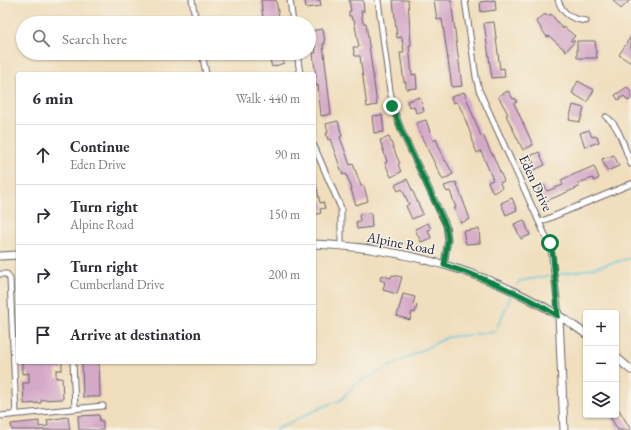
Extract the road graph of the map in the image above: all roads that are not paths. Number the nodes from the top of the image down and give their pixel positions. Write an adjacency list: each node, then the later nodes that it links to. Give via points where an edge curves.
1 (192, 0): 6 (street)
2 (290, 0): 7 (street)
3 (378, 0): 22 (street, via 393,109 446,226 448,239)
4 (465, 0): 17 (street, Eden Drive, via 479,90)
5 (558, 0): 8 (street, via 567,16)
6 (195, 16)
7 (292, 16)
8 (586, 21)
9 (203, 60): 11 (street)
10 (298, 60): 12 (street)
11 (206, 72)
12 (300, 72)
13 (606, 117): 15 (street, via 615,125)
14 (316, 151): 19 (street, via 341,208)
15 (631, 164)
16 (631, 184): 17 (street)
17 (540, 222): 24 (street, Eden Drive, via 552,253)
18 (316, 244): 19 (main road, Alpine Road)
19 (341, 246): 22 (main road, Alpine Road, via 391,252)
20 (0, 256): 21 (main road)
21 (16, 256)
22 (444, 265): 24 (main road, Alpine Road, via 505,287)
23 (0, 274): 31 (street, via 7,274 10,279)
24 (558, 316): 25 (main road, Alpine Road); 33 (main road, Eden Drive)
25 (583, 332)
26 (619, 360): 28 (main road)
27 (73, 364): 30 (street)
28 (631, 370)
29 (103, 406): 30 (street)
30 (75, 408): 31 (street)
31 (16, 414): 32 (street)
32 (0, 416)
33 (564, 430)

